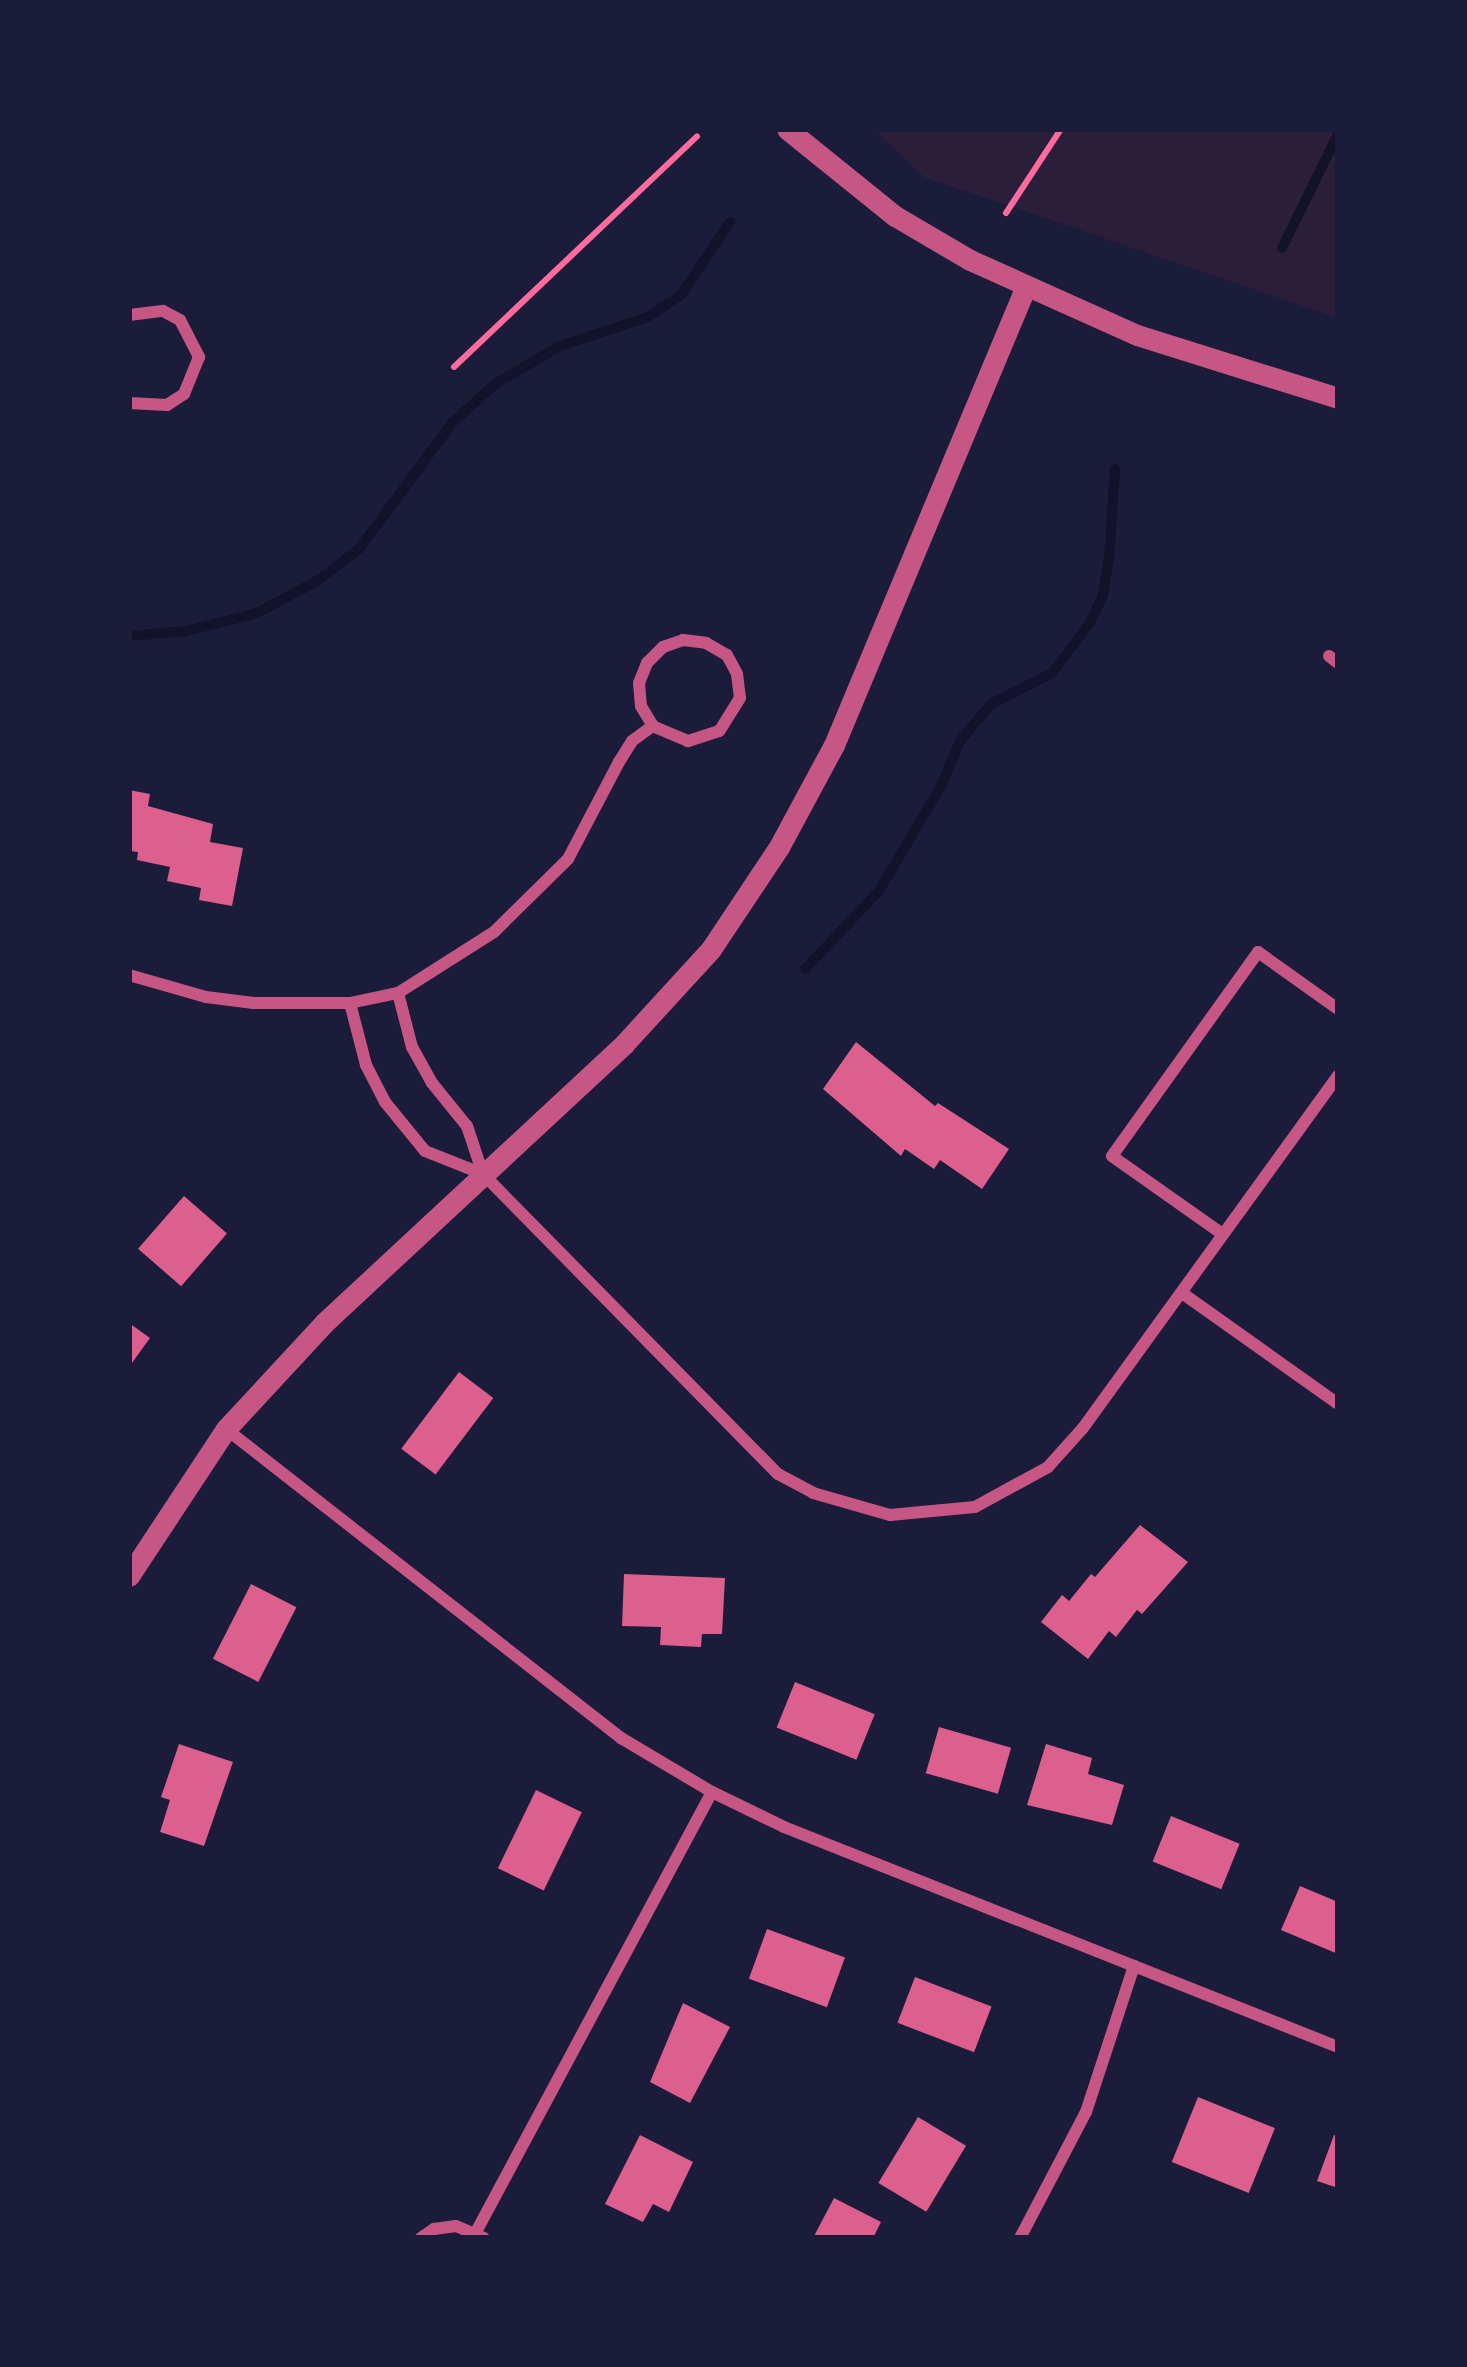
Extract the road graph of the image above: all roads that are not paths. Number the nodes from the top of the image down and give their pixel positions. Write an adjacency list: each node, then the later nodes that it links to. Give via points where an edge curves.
1 (787, 129): 2 (street, via 895,215)
2 (1026, 286): 4 (street, via 1223,366); 12 (street, via 884,634 779,847 711,949 625,1043)
3 (129, 315): 5 (street, via 163,311 181,320 199,356 184,394 167,405)
4 (1338, 398)
5 (129, 403)
6 (652, 726): 6 (street, via 639,683 663,647 706,643 727,656 740,698 719,731 688,741); 8 (street, via 632,741 568,859 537,893 494,932)
7 (129, 975): 9 (street, via 206,997)
8 (398, 993): 9 (street); 12 (street, via 412,1047 467,1126)
9 (350, 1003): 12 (street, via 366,1065 386,1102 425,1150)
10 (1338, 1009): 13 (street, via 1258,952 1112,1156)
11 (1338, 1076): 13 (street)
12 (483, 1174): 14 (street, via 778,1474 890,1515 976,1507 1048,1467); 16 (street)
13 (1222, 1233): 14 (street)
14 (1182, 1293): 15 (street)
15 (1338, 1404)
16 (226, 1430): 17 (street); 18 (street, via 621,1738)
17 (129, 1576)
18 (712, 1792): 19 (street); 21 (street)
19 (1135, 1966): 20 (street); 23 (street, via 1086,2112)
20 (1338, 2047)
21 (480, 2235): 22 (street, via 456,2226)
22 (421, 2238)
23 (1019, 2238)

